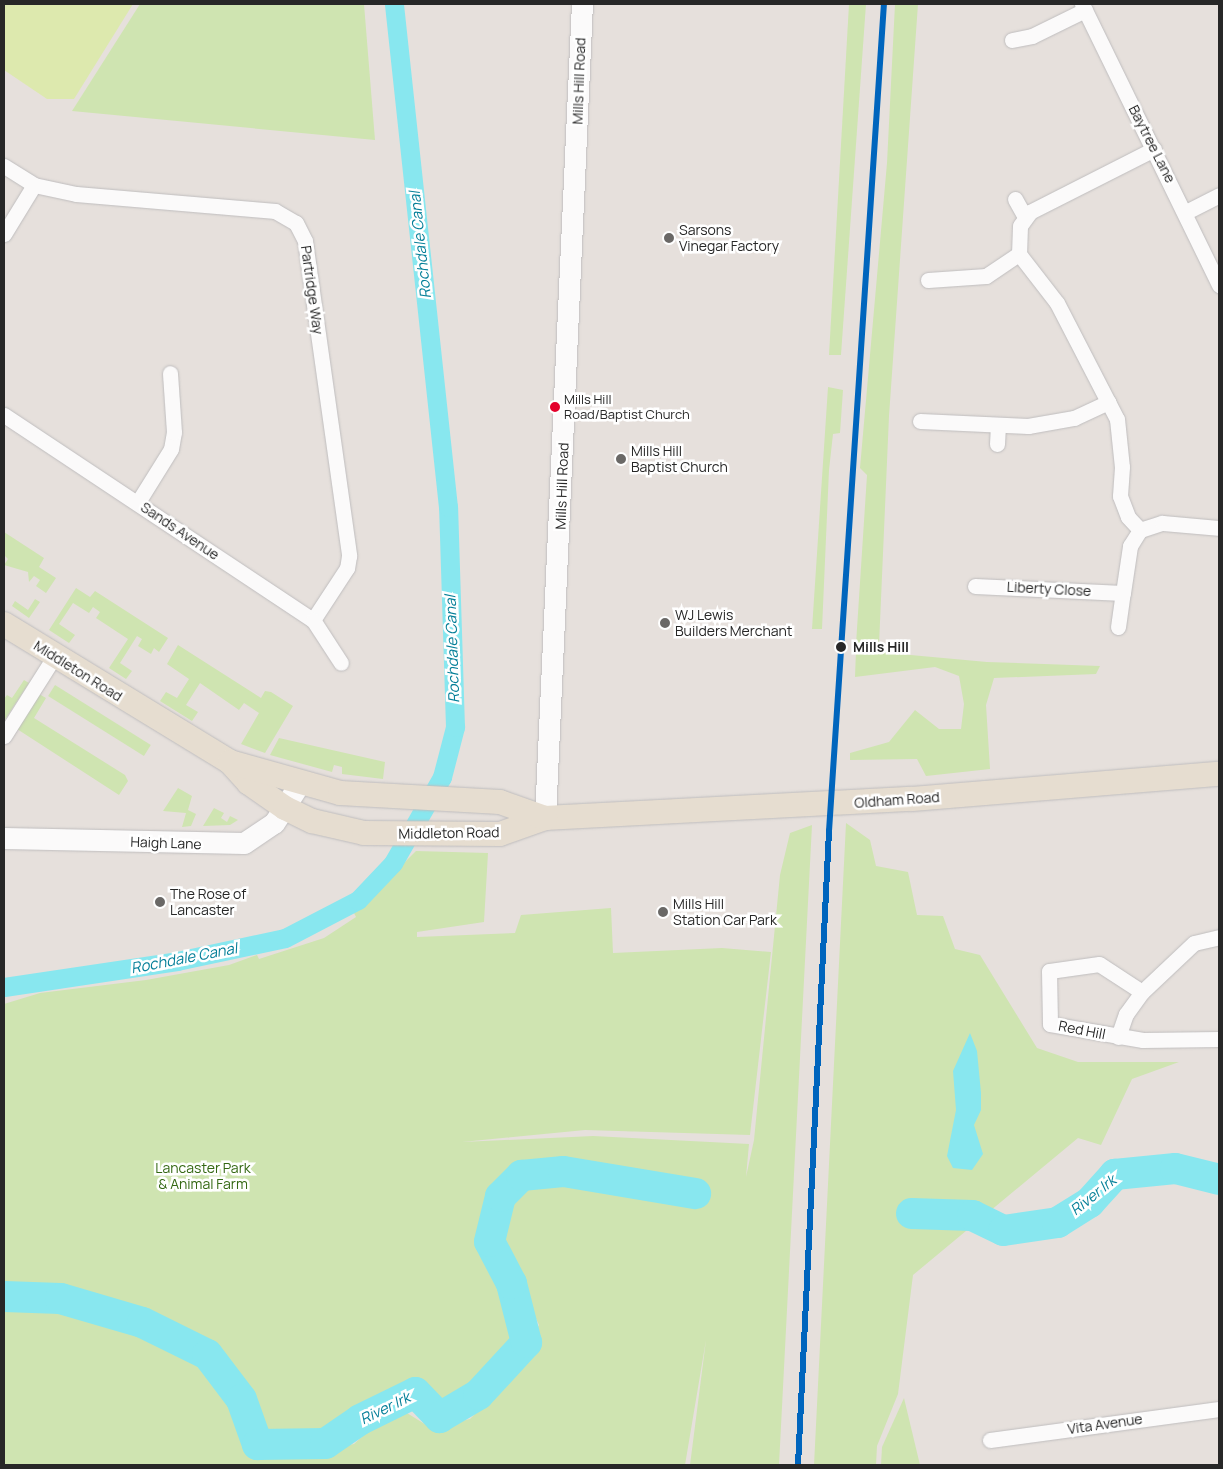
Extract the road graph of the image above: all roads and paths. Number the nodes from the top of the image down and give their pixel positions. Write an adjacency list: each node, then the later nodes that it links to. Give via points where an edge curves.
1 (582, 4): 36 (street, Mills Hill Road)
2 (1083, 7): 3 (street, via 1032,36); 4 (street, Baytree Lane)
3 (1012, 40)
4 (1154, 149): 9 (street, Baytree Lane); 10 (street)
5 (4, 166): 6 (street, Partridge Way)
6 (34, 185): 11 (street); 26 (street, Partridge Way, via 76,194 275,211 296,223 305,241 349,556 347,568)
7 (1219, 195): 9 (street)
8 (1015, 199): 10 (street)
9 (1186, 212): 14 (street, Baytree Lane)
10 (1025, 217): 12 (street, via 1017,240)
11 (4, 234)
12 (1018, 254): 13 (street, via 986,276); 16 (street, via 1057,303)
13 (928, 280)
14 (1219, 285)
15 (170, 373): 21 (street, via 174,432 171,449)
16 (1109, 402): 19 (street, via 1074,418); 23 (street, via 1117,419 1122,467 1120,496 1128,517)
17 (4, 415): 21 (street, Sands Avenue)
18 (920, 421): 19 (street)
19 (998, 426): 20 (street)
20 (997, 444)
21 (138, 502): 26 (street, Sands Avenue)
22 (1219, 528): 23 (street, via 1162,523)
23 (1140, 530): 25 (street, via 1130,546)
24 (975, 586): 25 (street, Liberty Close)
25 (1123, 593): 28 (street)
26 (313, 620): 30 (street, Sands Avenue)
27 (4, 624): 29 (main road, Middleton Road)
28 (1118, 627)
29 (54, 657): 31 (street); 32 (main road, Middleton Road)
30 (341, 663)
31 (4, 736)
32 (230, 762): 34 (main road, Middleton Road, via 254,765); 35 (main road, Middleton Road, via 249,783)
33 (1219, 774): 36 (main road, Oldham Road, via 912,800)
34 (300, 783): 35 (street, Haigh Lane); 36 (main road, Middleton Road, via 384,797 500,802)
35 (285, 808): 36 (main road, Middleton Road, via 312,822 364,833 500,834); 37 (street, Haigh Lane, via 260,836 223,845)
36 (545, 818)
37 (4, 838)
38 (1219, 936): 39 (street, via 1194,943)
39 (1142, 992): 40 (street, via 1126,1014); 40 (street, Red Hill, via 1098,964 1049,971 1050,1024)
40 (1118, 1037): 41 (street)
41 (1219, 1039)
42 (1219, 1408): 43 (street, Vita Avenue)
43 (990, 1440)

